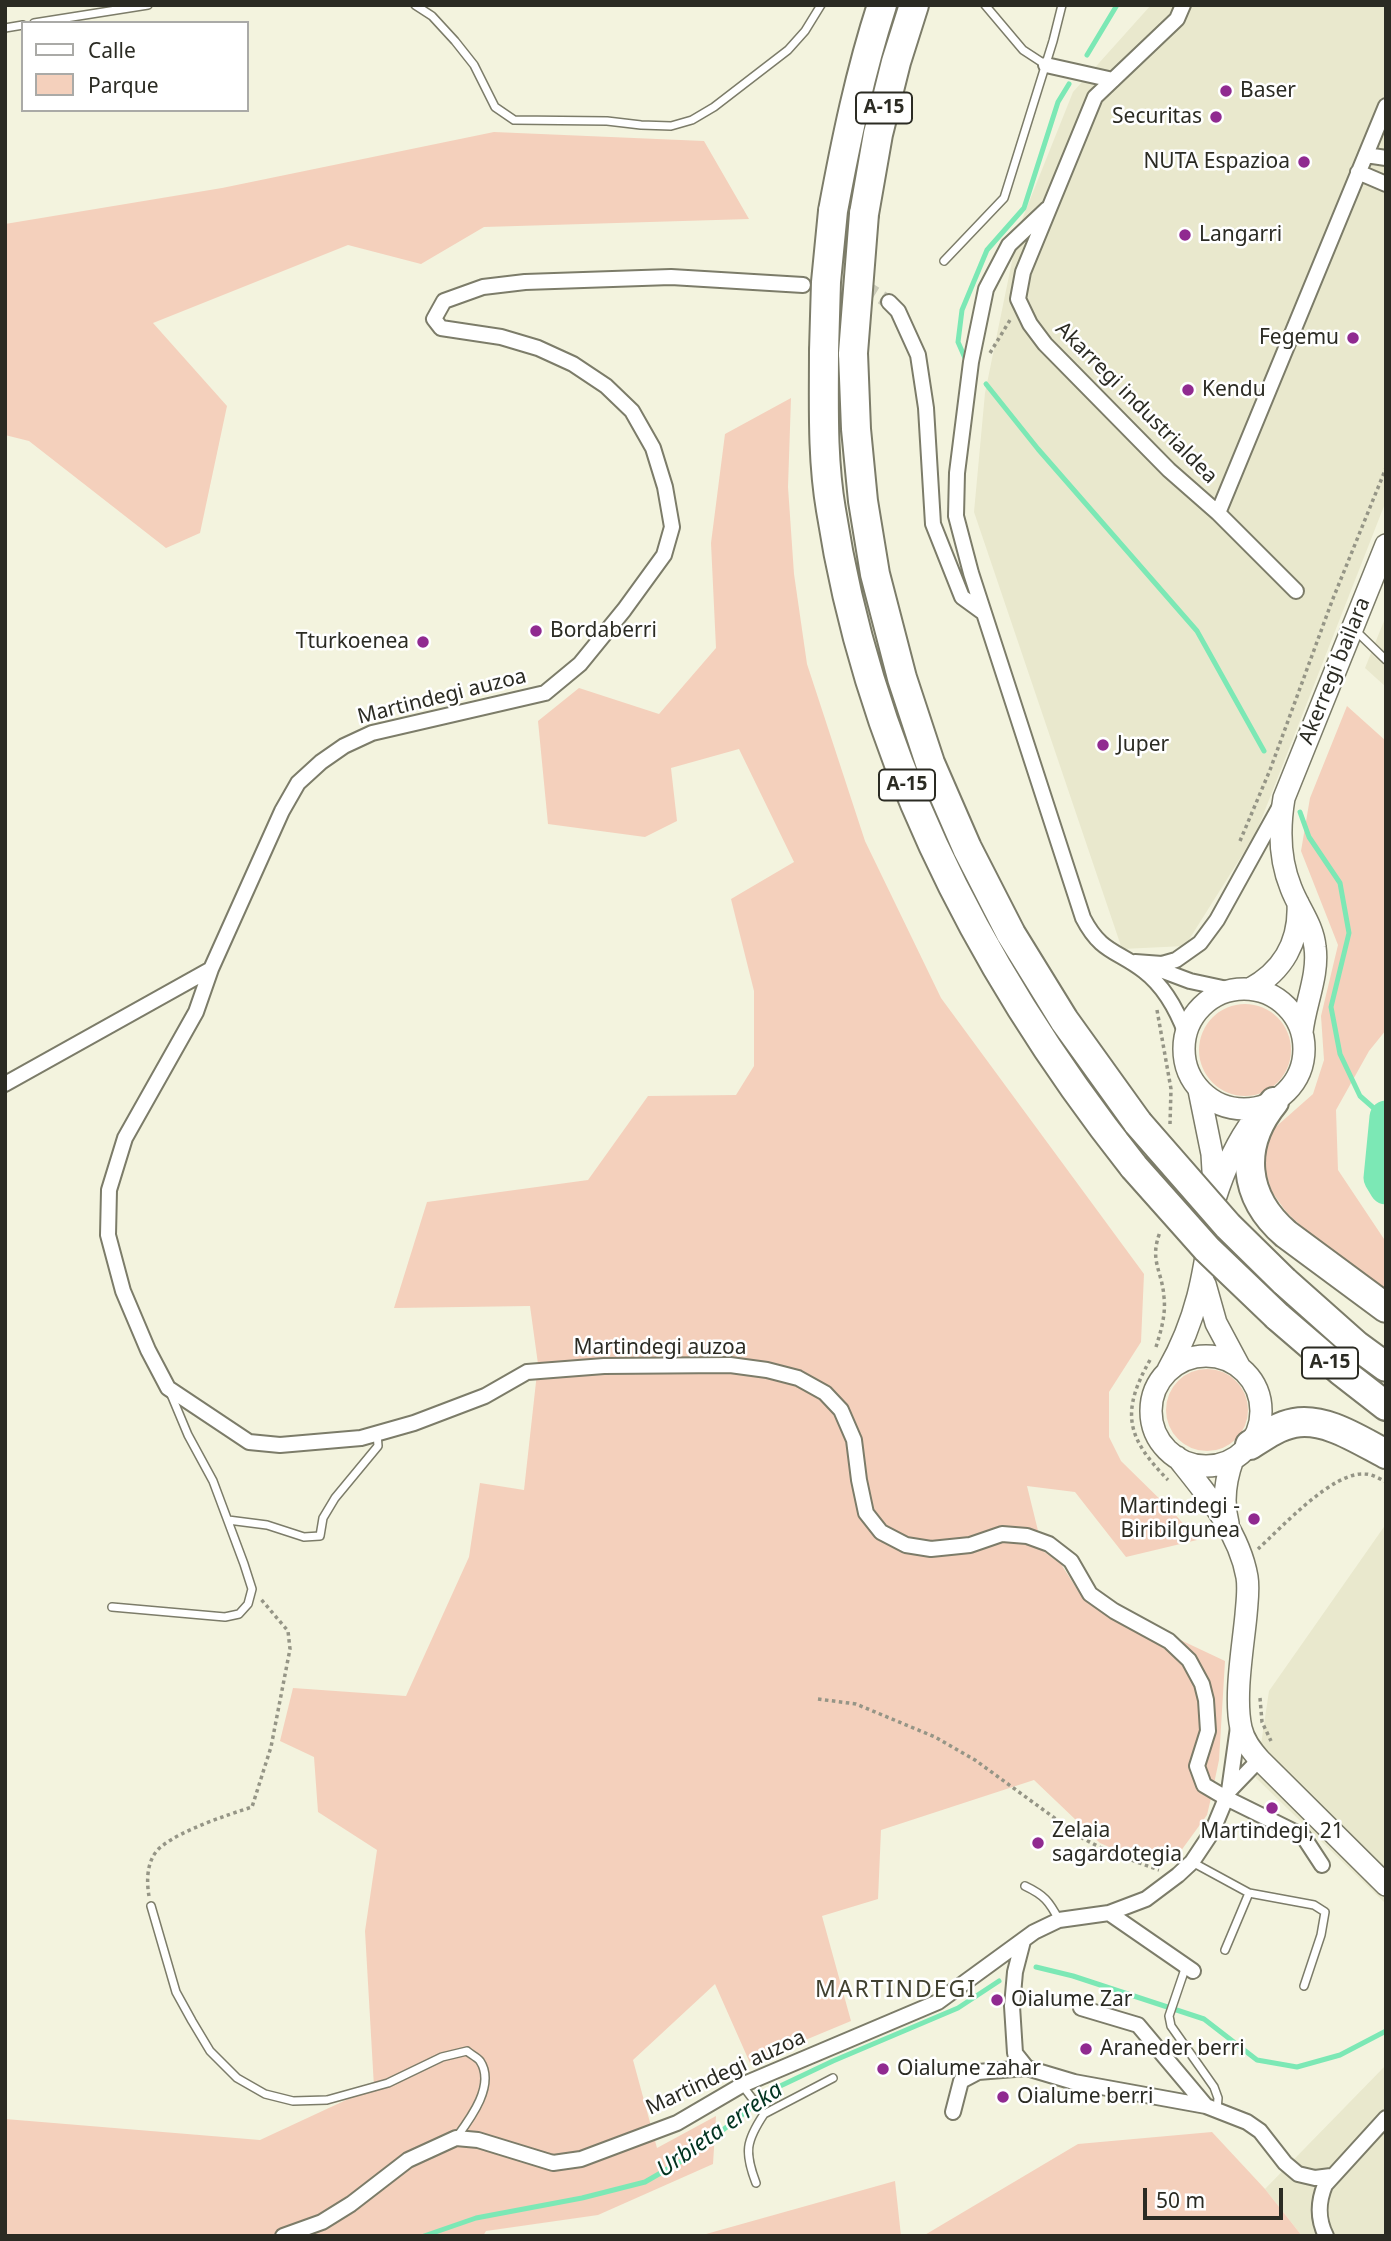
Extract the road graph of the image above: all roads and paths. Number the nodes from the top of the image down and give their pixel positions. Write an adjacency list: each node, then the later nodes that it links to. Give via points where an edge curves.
1 (148, 5): 9 (lane)
2 (415, 5): 3 (lane, via 455,41 474,65 495,107 514,120 651,125 692,120 714,107 788,50)
3 (821, 5)
4 (882, 5): 49 (highway, A-15, bridge, via 848,131 833,211 824,351 825,427 830,507 844,583 871,688 901,773 986,949 1094,1115 1207,1248 1277,1316)
5 (914, 5): 46 (highway, A-15, bridge, via 878,134 864,214 853,353 856,429 874,574 901,678 930,763 1011,934 1064,1020 1138,1123 1228,1226 1284,1281)
6 (985, 5): 10 (lane, via 1023,50)
7 (1062, 5): 10 (lane)
8 (1184, 5): 11 (street, via 1177,19)
9 (47, 21)
10 (1046, 65): 11 (street); 18 (lane, via 1004,198)
11 (1113, 80): 17 (street, via 1095,97)
12 (1384, 116): 13 (street)
13 (1366, 155): 14 (street); 15 (street, Akarregi industrialdea)
14 (1386, 158)
15 (1358, 172): 16 (street); 24 (street, Akarregi industrialdea)
16 (1386, 184)
17 (1050, 206): 20 (street, via 1023,272); 27 (street, via 1009,245 986,289 971,362 956,516)
18 (944, 261)
19 (803, 285): 35 (street, Martindegi auzoa, via 671,277 525,282 483,287 444,301 434,319 441,328 538,348 606,386 632,411 653,448 665,487 672,527 664,555 580,664 545,693 372,733 344,746 298,783)
20 (1018, 299): 22 (path); 24 (street, Akarregi industrialdea, via 1045,344)
21 (889, 302): 27 (street, via 898,311 918,355 933,524 962,597)
22 (987, 357)
23 (1386, 468): 31 (path)
24 (1218, 513): 26 (street)
25 (1386, 545): 28 (main road, Akerregi bailara)
26 (1296, 591)
27 (984, 613): 33 (street, via 1083,918 1103,946)
28 (1352, 628): 29 (lane); 30 (main road, Akerregi bailara)
29 (1386, 660)
30 (1284, 798): 32 (main road, Akerregi bailara, via 1281,851); 34 (street, via 1209,932 1176,960)
31 (1240, 841)
32 (1298, 903): 36 (main road, via 1297,930 1288,955 1272,975); 37 (main road, Akerregi bailara, via 1316,950)
33 (1130, 962): 34 (street); 38 (street, via 1165,992)
34 (1146, 964): 36 (street, via 1190,981)
35 (211, 970): 39 (street); 48 (street, Martindegi auzoa, via 196,1012 125,1138 108,1190 108,1235 123,1291)
36 (1241, 990): 37 (main road, via 1273,996 1298,1021); 38 (main road, via 1203,1004)
37 (1302, 1032): 41 (main road, via 1305,1048 1296,1079)
38 (1186, 1034): 40 (main road, via 1184,1058)
39 (5, 1084)
40 (1199, 1090): 41 (main road, via 1222,1106 1236,1109); 42 (main road, via 1212,1154)
41 (1269, 1104): 42 (main road, via 1234,1150); 44 (highway, via 1250,1155 1258,1199 1286,1234)
42 (1215, 1199): 43 (main road)
43 (1203, 1275): 45 (main road, via 1216,1323); 47 (main road, via 1190,1326)
44 (1386, 1308)
45 (1240, 1366): 47 (main road, via 1226,1358 1195,1356); 51 (main road, via 1252,1378 1262,1412 1259,1429)
46 (1386, 1367)
47 (1167, 1371): 53 (main road, via 1154,1393 1151,1417 1164,1447)
48 (168, 1388): 50 (street, Martindegi auzoa, via 249,1442 280,1445); 55 (lane, Martindegi auzoa)
49 (1386, 1406)
50 (377, 1433): 55 (lane, via 378,1446 335,1498 323,1518 320,1536); 65 (street, Martindegi auzoa, via 485,1396 527,1371 730,1365 799,1378 825,1393 841,1410 854,1440 866,1513 881,1532 906,1545 931,1549 970,1545 1002,1534 1049,1544 1071,1561 1090,1594 1169,1641 1189,1660 1206,1700 1208,1731 1198,1766 1204,1784)
51 (1241, 1452): 52 (highway, via 1275,1429 1314,1422); 53 (main road, via 1219,1465 1190,1464); 56 (main road, via 1227,1476 1224,1495)
52 (1386, 1454)
53 (1177, 1457): 56 (main road)
54 (1386, 1482): 57 (path, via 1367,1474 1348,1475 1294,1514)
55 (229, 1520): 58 (lane, Martindegi auzoa)
56 (1230, 1532): 57 (main road)
57 (1243, 1562): 62 (main road, via 1247,1596)
58 (252, 1589): 59 (lane, via 239,1614 225,1617); 72 (path, via 288,1631 290,1649 271,1747 252,1807 160,1847 148,1868)
59 (112, 1607)
60 (818, 1699): 68 (path, via 864,1706 935,1737 975,1760 1082,1838)
61 (1261, 1710): 63 (path, via 1262,1722)
62 (1240, 1717): 64 (main road); 65 (street, Martindegi auzoa)
63 (1276, 1746)
64 (1257, 1763): 65 (street, Martindegi auzoa); 69 (main road)
65 (1227, 1795): 66 (street, Martindegi auzoa, via 1212,1832); 67 (street, via 1303,1836)
66 (1192, 1862): 68 (street, Martindegi auzoa); 71 (lane)
67 (1322, 1865)
68 (1178, 1875): 73 (street, Martindegi auzoa, via 1146,1899)
69 (1386, 1885)
70 (1025, 1886): 74 (lane, via 1042,1894)
71 (1249, 1893): 76 (lane); 78 (lane, via 1314,1905 1325,1912)
72 (152, 1906): 87 (lane, via 176,1993 209,2051 237,2078 265,2094 293,2101 327,2100 388,2083 442,2057 467,2051 480,2062 486,2084 475,2112)
73 (1109, 1913): 74 (street, Martindegi auzoa); 77 (street)
74 (1059, 1920): 75 (street, Martindegi auzoa)
75 (1023, 1941): 80 (street, via 1014,1972 1013,2006 1015,2053); 82 (street, Martindegi auzoa, via 938,2002)
76 (1225, 1950)
77 (1189, 1969): 83 (lane, via 1169,2016 1171,2026 1214,2087 1218,2098)
78 (1304, 1986)
79 (1082, 2008): 83 (street, via 1138,2025)
80 (1027, 2068): 83 (street, via 1073,2082); 85 (street, via 978,2072 961,2081)
81 (833, 2078): 84 (lane)
82 (746, 2091): 84 (lane); 87 (street, Martindegi auzoa, via 581,2159 553,2163 478,2140)
83 (1211, 2108): 88 (street, via 1260,2131 1298,2174)
84 (763, 2112): 89 (lane, via 750,2136 749,2163)
85 (953, 2112)
86 (1386, 2118): 88 (street)
87 (456, 2138): 90 (street, via 408,2160 322,2222)
88 (1331, 2176): 91 (street, via 1319,2205)
89 (756, 2183)
90 (283, 2236)
91 (1326, 2236)

